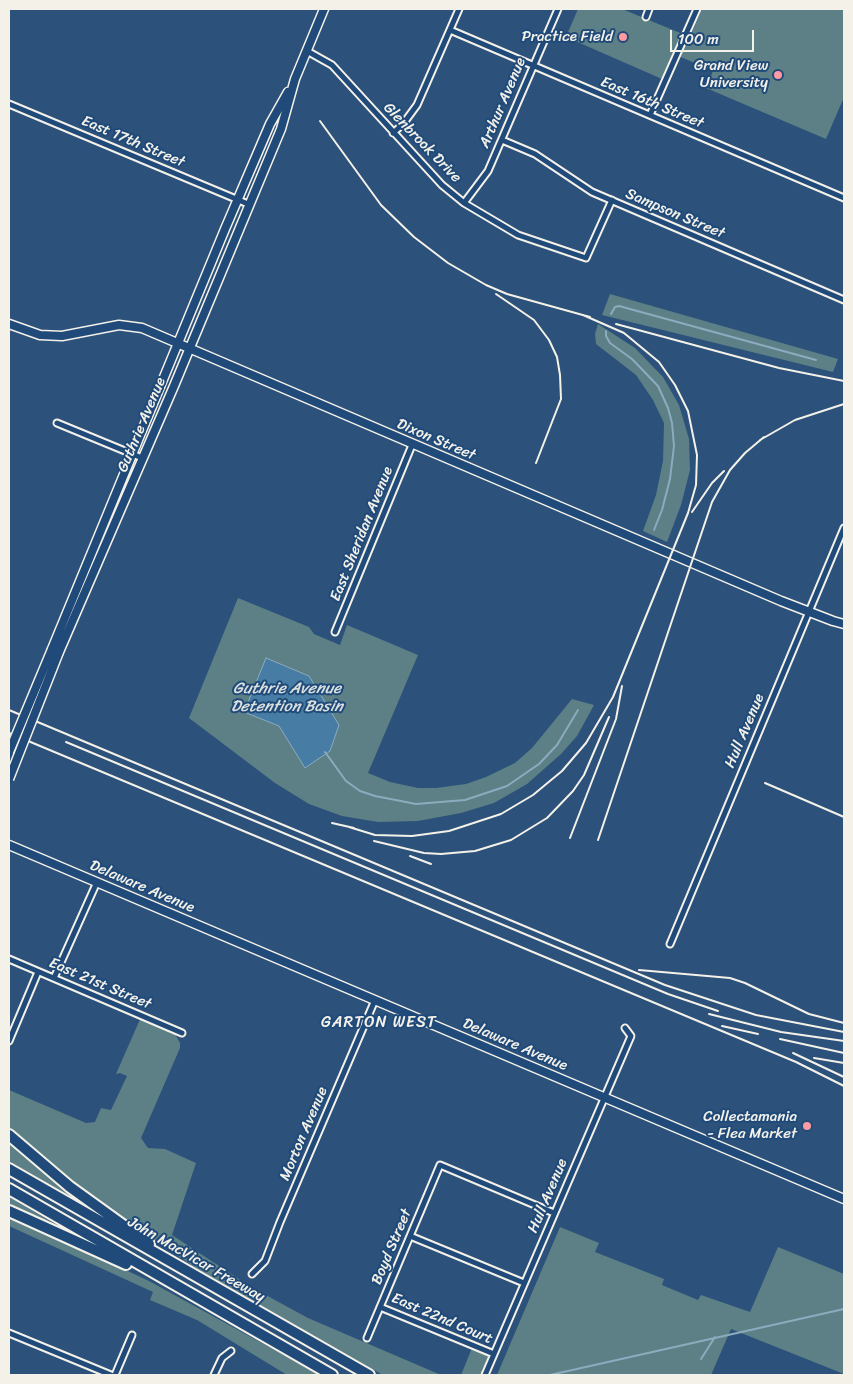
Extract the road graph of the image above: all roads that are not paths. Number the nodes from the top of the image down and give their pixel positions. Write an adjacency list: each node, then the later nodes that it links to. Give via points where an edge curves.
1 (324, 9): 8 (main road, Guthrie Avenue)
2 (459, 9): 7 (street)
3 (558, 9): 9 (street, Arthur Avenue)
4 (649, 9): 6 (street)
5 (697, 9): 12 (street)
6 (646, 17)
7 (450, 30): 9 (street, East 16th Street); 13 (street, via 413,112)
8 (307, 51): 10 (main road, Guthrie Avenue); 13 (street, Glenbrook Drive, via 332,65)
9 (533, 66): 12 (street, East 16th Street); 14 (street, Arthur Avenue)
10 (295, 79): 16 (main road, Guthrie Avenue, via 270,124); 19 (main road, Guthrie Avenue, via 281,129)
11 (9, 104): 16 (street, East 17th Street)
12 (650, 115): 15 (street, East 16th Street)
13 (393, 133): 18 (street, Glenbrook Drive, via 442,185)
14 (502, 140): 17 (street, Sampson Street, via 535,154 579,185); 18 (street, Arthur Avenue, via 488,172)
15 (844, 198)
16 (238, 200): 19 (street, East 17th Street); 22 (main road, Guthrie Avenue)
17 (612, 200): 18 (street, Glenbrook Drive, via 586,258 518,235); 20 (street, Sampson Street)
18 (464, 203)
19 (248, 204): 23 (main road, Guthrie Avenue)
20 (844, 300)
21 (10, 328): 22 (main road, Dixon Street, via 62,336 119,325 142,328)
22 (178, 343): 23 (main road, Dixon Street); 26 (main road, Guthrie Avenue)
23 (188, 348): 25 (main road, Dixon Street); 27 (main road, Guthrie Avenue)
24 (57, 423): 26 (street)
25 (412, 445): 29 (main road, Dixon Street); 31 (street, East Sheridan Avenue)
26 (132, 454): 27 (street); 32 (main road, Guthrie Avenue)
27 (142, 458): 32 (main road, Guthrie Avenue)
28 (844, 528): 29 (street, Hull Avenue)
29 (808, 612): 30 (main road, Dixon Street); 37 (street, Hull Avenue)
30 (844, 624)
31 (335, 632)
32 (56, 650): 33 (main road, Guthrie Avenue, bridge); 34 (main road, Guthrie Avenue, bridge)
33 (9, 752)
34 (9, 779)
35 (9, 845): 36 (main road, Delaware Avenue)
36 (96, 882): 40 (street); 41 (main road, Delaware Avenue)
37 (670, 944)
38 (9, 959): 39 (street, East 21st Street)
39 (38, 972): 40 (street, East 21st Street); 44 (street)
40 (54, 978): 43 (street, East 21st Street)
41 (375, 1000): 45 (main road, Delaware Avenue); 54 (street, Morton Avenue, via 265,1262)
42 (625, 1028): 45 (street, Hull Avenue, via 631,1036)
43 (182, 1033)
44 (9, 1041)
45 (604, 1097): 49 (main road, Delaware Avenue); 51 (street, Hull Avenue)
46 (9, 1135): 53 (highway, via 70,1187)
47 (9, 1170): 53 (highway, John MacVicar Freeway)
48 (9, 1189): 56 (highway)
49 (844, 1199)
50 (9, 1211): 56 (highway)
51 (554, 1213): 52 (street, Boyd Street, via 440,1166); 55 (street, Hull Avenue)
52 (410, 1236): 55 (street); 57 (street, Boyd Street)
53 (186, 1271): 67 (highway, John MacVicar Freeway)
54 (252, 1274)
55 (524, 1283): 62 (street, Hull Avenue)
56 (176, 1287): 66 (highway)
57 (380, 1307): 60 (street, Boyd Street); 62 (street, East 22nd Court)
58 (9, 1333): 63 (street)
59 (132, 1335): 64 (street)
60 (367, 1338)
61 (231, 1351): 65 (street, via 222,1358)
62 (494, 1354): 68 (street, Hull Avenue)
63 (111, 1375)
64 (115, 1375)
65 (214, 1375)
66 (332, 1375)
67 (369, 1375)
68 (485, 1375)

